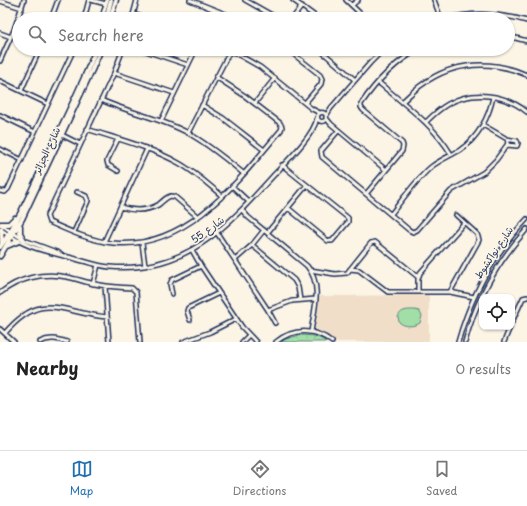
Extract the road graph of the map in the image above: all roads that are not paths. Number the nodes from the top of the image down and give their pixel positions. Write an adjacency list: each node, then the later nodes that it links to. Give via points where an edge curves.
1 (0, 0): 18 (street)
2 (24, 0): 18 (street)
3 (58, 0): 21 (street)
4 (90, 0): 15 (street); 22 (street)
5 (107, 0): 15 (street)
6 (111, 0): 24 (main road)
7 (116, 0): 25 (main road)
8 (137, 0): 26 (street)
9 (190, 0): 19 (street)
10 (245, 0): 29 (street)
11 (293, 0): 17 (street)
12 (346, 0): 16 (street)
13 (358, 0): 16 (street)
14 (434, 0): 33 (street)
15 (106, 4): 23 (street)
16 (352, 5): 32 (street)
17 (302, 6): 30 (street); 31 (street)
18 (22, 8): 20 (street)
19 (214, 9): 27 (street); 28 (street)
20 (20, 12)
21 (54, 12)
22 (86, 12)
23 (103, 12)
24 (107, 12)
25 (112, 12)
26 (134, 12)
27 (213, 12)
28 (221, 12)
29 (266, 12)
30 (298, 12)
31 (310, 12)
32 (359, 12)
33 (438, 12)
34 (515, 18): 35 (street)
35 (527, 21)
36 (0, 33): 37 (street)
37 (11, 37): 53 (street)
38 (515, 38): 39 (street)
39 (527, 41)
40 (37, 56): 62 (street)
41 (71, 56): 69 (street)
42 (93, 56): 114 (main road, شارع الجزائر)
43 (98, 56): 88 (main road, شارع الجزائر)
44 (120, 56): 55 (street)
45 (161, 56): 54 (street)
46 (192, 56): 54 (street)
47 (226, 56): 57 (street)
48 (241, 56): 58 (street)
49 (296, 56): 68 (street, via 322,79)
50 (328, 56): 59 (street)
51 (377, 56): 59 (street)
52 (409, 56): 61 (street)
53 (0, 61)
54 (188, 65): 63 (street)
55 (114, 73): 63 (street); 65 (street)
56 (527, 75): 66 (street, via 510,68 471,65 444,72 430,79)
57 (216, 77): 67 (street); 70 (street)
58 (274, 78): 67 (street); 68 (street)
59 (356, 79): 71 (street)
60 (0, 81): 62 (street)
61 (378, 82): 66 (street); 99 (street, via 361,105 363,110 403,146 402,151)
62 (21, 90): 69 (street)
63 (174, 93): 78 (street)
64 (493, 97): 74 (street, via 510,102); 80 (street, via 472,96 456,100 440,109); 82 (street)
65 (101, 100): 78 (street); 84 (street)
66 (402, 102): 80 (street)
67 (255, 103): 95 (street, via 281,125 281,130)
68 (304, 103): 72 (street)
69 (48, 104): 86 (street)
70 (202, 105): 87 (street); 95 (street)
71 (330, 108): 73 (street); 77 (street)
72 (312, 109): 73 (street); 76 (street)
73 (321, 112): 76 (street); 77 (street, via 325,113)
74 (527, 112)
75 (0, 115): 86 (street)
76 (317, 117): 79 (street); 83 (street, شارع 55)
77 (326, 117): 79 (street); 81 (street)
78 (161, 121): 87 (street)
79 (323, 121): 81 (street); 83 (street, شارع 55)
80 (426, 122): 96 (street)
81 (331, 124): 85 (street)
82 (482, 126): 90 (street); 96 (street, via 470,142)
83 (314, 127): 98 (street, شارع 55)
84 (87, 129): 89 (street); 91 (street)
85 (338, 131): 99 (street); 106 (street, via 320,154)
86 (35, 132): 97 (street)
87 (188, 133): 101 (street)
88 (62, 135): 91 (street); 117 (main road, شارع الجزائر)
89 (118, 139): 94 (street); 100 (street, via 107,163)
90 (506, 139): 92 (street); 92 (street, via 518,143 517,146)
91 (80, 144): 122 (street, via 47,216 48,221)
92 (507, 145): 112 (street, via 484,172 451,191 418,230 410,231)
93 (0, 149): 97 (street)
94 (147, 149): 107 (street, via 187,168); 109 (street)
95 (264, 150): 101 (street)
96 (451, 154): 112 (street, via 426,172)
97 (22, 160): 104 (street, via 8,189 5,192)
98 (282, 165): 103 (street); 108 (street, شارع 55)
99 (386, 170): 106 (street)
100 (118, 171)
101 (243, 173): 102 (street)
102 (232, 186): 107 (street); 108 (street)
103 (306, 186): 110 (street); 110 (street, via 348,218 347,224 332,241 328,241)
104 (0, 191)
105 (77, 192): 122 (street, via 86,196 88,201)
106 (366, 194): 112 (street)
107 (222, 196): 115 (street)
108 (249, 202): 111 (street, شارع 55)
109 (120, 207): 115 (street, via 134,210 149,209 171,196); 127 (street)
110 (288, 208): 121 (street)
111 (241, 211): 121 (street); 123 (street, شارع 55)
112 (391, 214)
113 (456, 215): 118 (street)
114 (19, 216): 119 (main road, via 10,223); 124 (main road, شارع الجزائر)
115 (198, 217): 128 (street, via 171,233)
116 (527, 219): 148 (street, شارع نواكشوط, via 495,259)
117 (22, 220): 124 (main road, شارع الجزائر); 125 (main road, via 19,231)
118 (464, 222): 140 (street); 144 (street, via 478,235 479,242)
119 (0, 226): 124 (street); 130 (main road)
120 (527, 229): 174 (street, شارع نواكشوط, via 507,253 490,281 474,314)
121 (265, 231): 129 (street); 139 (street)
122 (74, 232): 127 (street)
123 (217, 233): 131 (street, شارع 55); 134 (street)
124 (11, 235): 125 (street, شارع 55); 126 (street, شارع 55); 130 (main road, شارع الجزائر)
125 (24, 240): 133 (street, شارع 55)
126 (19, 242): 130 (main road); 133 (street, شارع 55)
127 (104, 242): 128 (street)
128 (142, 243): 136 (street)
129 (252, 245): 134 (street); 151 (street, via 294,280)
130 (2, 246): 132 (main road, شارع الجزائر)
131 (191, 250): 136 (street, شارع 55, via 172,259); 137 (street)
132 (0, 256)
133 (72, 258): 135 (street, شارع 55)
134 (235, 260): 152 (street)
135 (97, 265): 136 (street, شارع 55, via 123,268); 141 (street)
136 (146, 266)
137 (201, 266): 146 (street); 147 (street, via 172,280)
138 (350, 269): 139 (street, via 347,273 339,274); 140 (street, via 371,243 375,242); 143 (street, via 359,270 388,292)
139 (310, 270): 150 (street, via 316,281)
140 (418, 277): 143 (street)
141 (93, 284): 142 (street); 145 (street, via 62,276 40,276 18,282)
142 (105, 286): 154 (street); 167 (street, via 129,288 136,292)
143 (418, 292): 144 (street)
144 (450, 292): 148 (street)
145 (0, 293)
146 (219, 293): 155 (street); 156 (street, via 188,308)
147 (172, 294)
148 (474, 297): 173 (street, شارع نواكشوط)
149 (527, 297): 153 (street, via 523,298)
150 (316, 299): 151 (street); 160 (street)
151 (300, 300): 152 (street)
152 (268, 310): 157 (street)
153 (515, 311)
154 (107, 317): 161 (street, via 59,307 45,307 24,314); 166 (street)
155 (236, 319): 162 (street); 168 (street)
156 (190, 320)
157 (275, 323)
158 (0, 329): 161 (street)
159 (509, 330): 175 (street)
160 (311, 332): 171 (street, via 292,333); 172 (street, via 322,335)
161 (5, 333): 163 (street)
162 (248, 335): 169 (street); 170 (street)
163 (14, 342)
164 (40, 342): 165 (street, via 56,339)
165 (68, 342)
166 (109, 342)
167 (140, 342)
168 (183, 342)
169 (242, 342)
170 (256, 342)
171 (276, 342)
172 (332, 342)
173 (458, 342)
174 (465, 342)
175 (504, 342)

